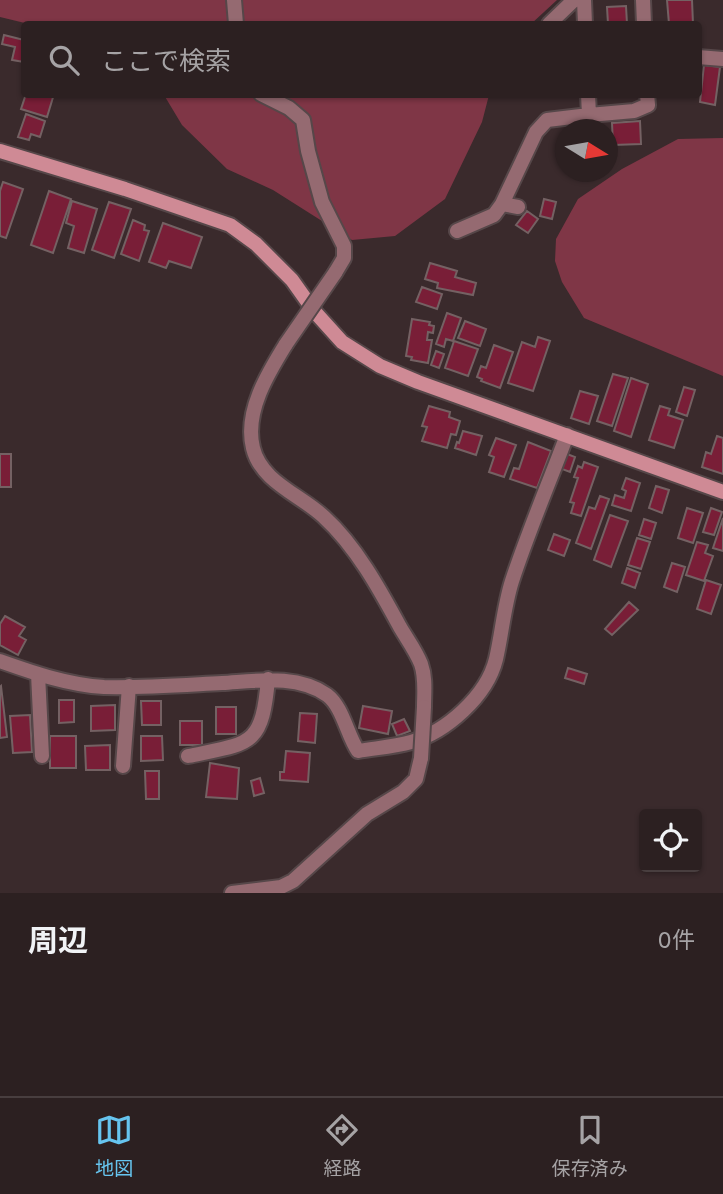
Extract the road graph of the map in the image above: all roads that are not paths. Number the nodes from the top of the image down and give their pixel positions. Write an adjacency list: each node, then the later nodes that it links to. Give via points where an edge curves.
1 (234, 0): 5 (street)
2 (574, 0): 6 (street)
3 (584, 0): 7 (street)
4 (643, 0): 8 (street)
5 (236, 21)
6 (552, 21)
7 (585, 21)
8 (644, 21)
9 (702, 57): 10 (street)
10 (723, 59)
11 (269, 98): 28 (street, bridge, via 303,120 322,202 344,246 344,258 260,390 250,435 257,461 270,476 326,518 370,573 421,664 424,707 416,779 367,814 293,881 281,887)
12 (588, 98): 14 (street)
13 (647, 98): 14 (street, via 648,105 634,111)
14 (589, 115): 16 (street, via 547,120 541,126)
15 (0, 151): 19 (street, via 230,225 292,280 342,342 380,366)
16 (502, 204): 17 (street); 18 (street, via 494,215)
17 (518, 207)
18 (457, 231)
19 (567, 435): 20 (street); 23 (street, via 512,582 495,662 473,702 453,719 412,742 358,751 331,698 313,688)
20 (723, 492)
21 (0, 662): 22 (street)
22 (38, 674): 24 (street, via 72,683); 25 (street)
23 (268, 678): 24 (street); 26 (street, via 263,718 252,738 241,745)
24 (130, 686): 27 (street)
25 (42, 756)
26 (188, 756)
27 (124, 766)
28 (232, 893)

